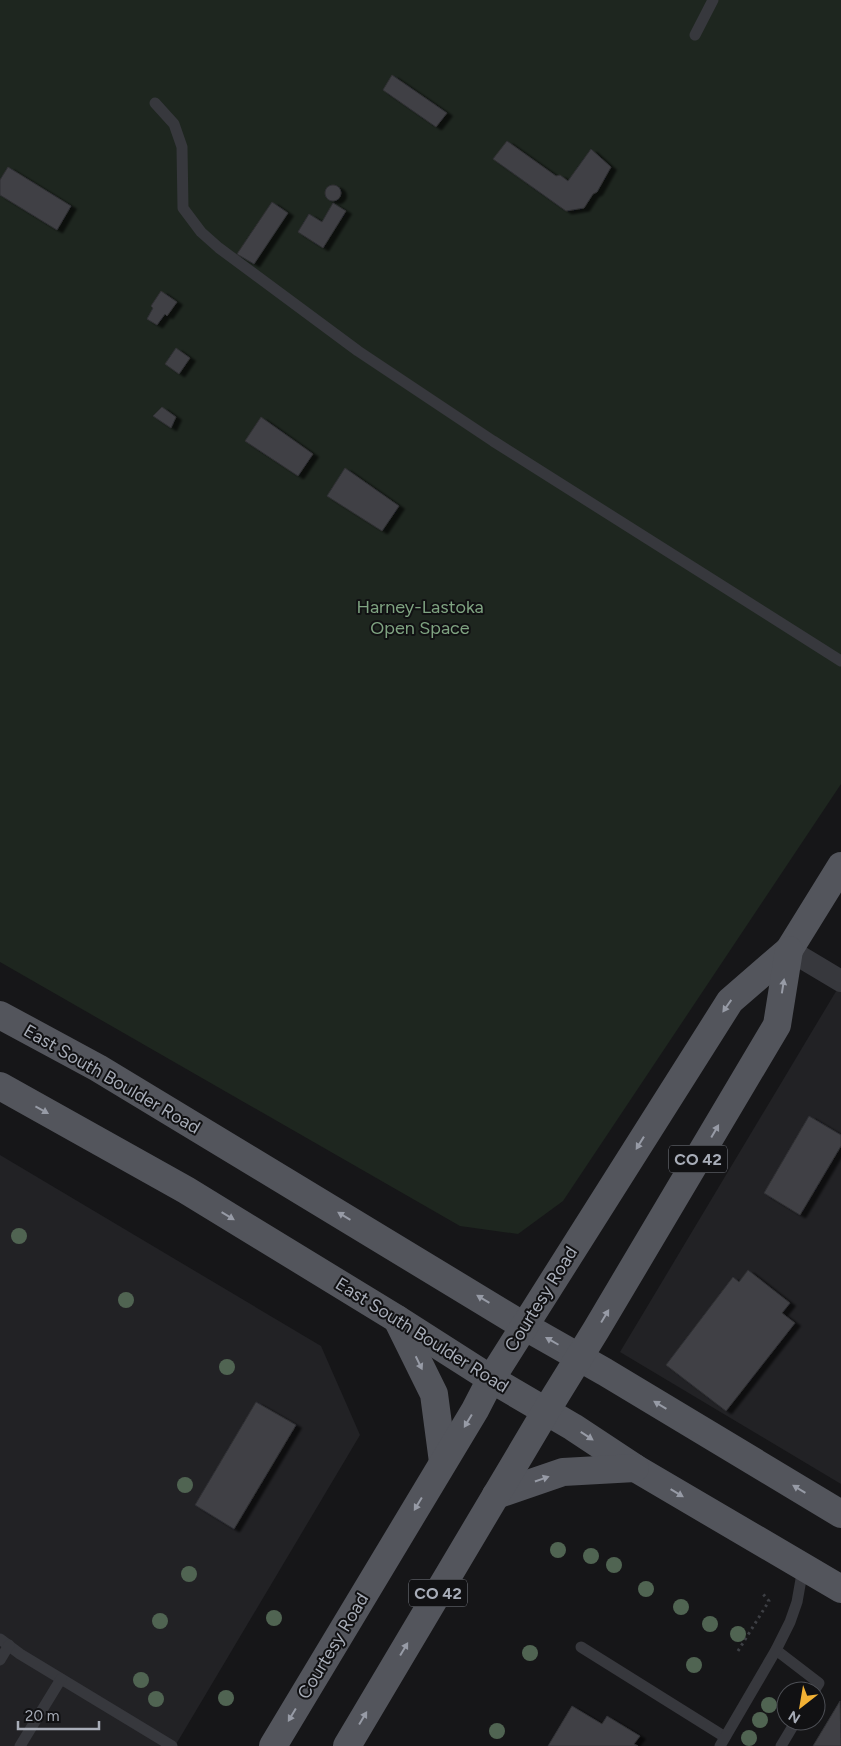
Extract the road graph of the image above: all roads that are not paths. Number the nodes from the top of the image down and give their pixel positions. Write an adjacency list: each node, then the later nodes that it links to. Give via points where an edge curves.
1 (713, 0): 2 (lane)
2 (696, 35)
3 (155, 104): 4 (lane, via 174,124 182,147 183,208 201,232 220,248 358,351 493,441)
4 (841, 661)
5 (841, 866): 6 (main road, Courtesy Road / CO 42)
6 (789, 950): 7 (street); 11 (main road, Courtesy Road / CO 42, one-way to 11, via 730,1000); 12 (main road, Courtesy Road / CO 42, one-way to 6, via 777,1025)
7 (841, 981)
8 (0, 1015): 11 (main road, East South Boulder Road, one-way to 8, via 98,1068)
9 (0, 1086): 10 (main road, East South Boulder Road, one-way to 10, via 186,1190)
10 (397, 1319): 13 (main road, East South Boulder Road); 15 (main road, one-way to 15, via 434,1394)
11 (524, 1326): 12 (main road, East South Boulder Road, one-way to 11); 13 (main road, Courtesy Road / CO 42)
12 (580, 1357): 14 (main road, Courtesy Road / CO 42); 18 (main road, East South Boulder Road, one-way to 12)
13 (491, 1379): 14 (main road, East South Boulder Road); 15 (main road, Courtesy Road / CO 42, one-way to 15)
14 (546, 1410): 16 (main road, East South Boulder Road, one-way to 16); 17 (main road, Courtesy Road / CO 42)
15 (443, 1462): 31 (main road, Courtesy Road / CO 42, one-way to 31)
16 (635, 1468): 17 (main road, one-way to 16, via 563,1472); 19 (main road, East South Boulder Road, one-way to 19)
17 (496, 1495): 32 (main road, Courtesy Road / CO 42, one-way to 17)
18 (841, 1514)
19 (803, 1568): 20 (main road, East South Boulder Road); 23 (lane, via 793,1616)
20 (841, 1589)
21 (4, 1642): 24 (lane); 25 (lane)
22 (580, 1647): 28 (lane)
23 (776, 1650): 26 (lane); 28 (lane)
24 (0, 1660)
25 (61, 1679): 29 (lane); 30 (lane)
26 (816, 1681)
27 (790, 1731): 33 (lane)
28 (722, 1742)
29 (20, 1746)
30 (172, 1746)
31 (273, 1746)
32 (346, 1746)
33 (781, 1746)

